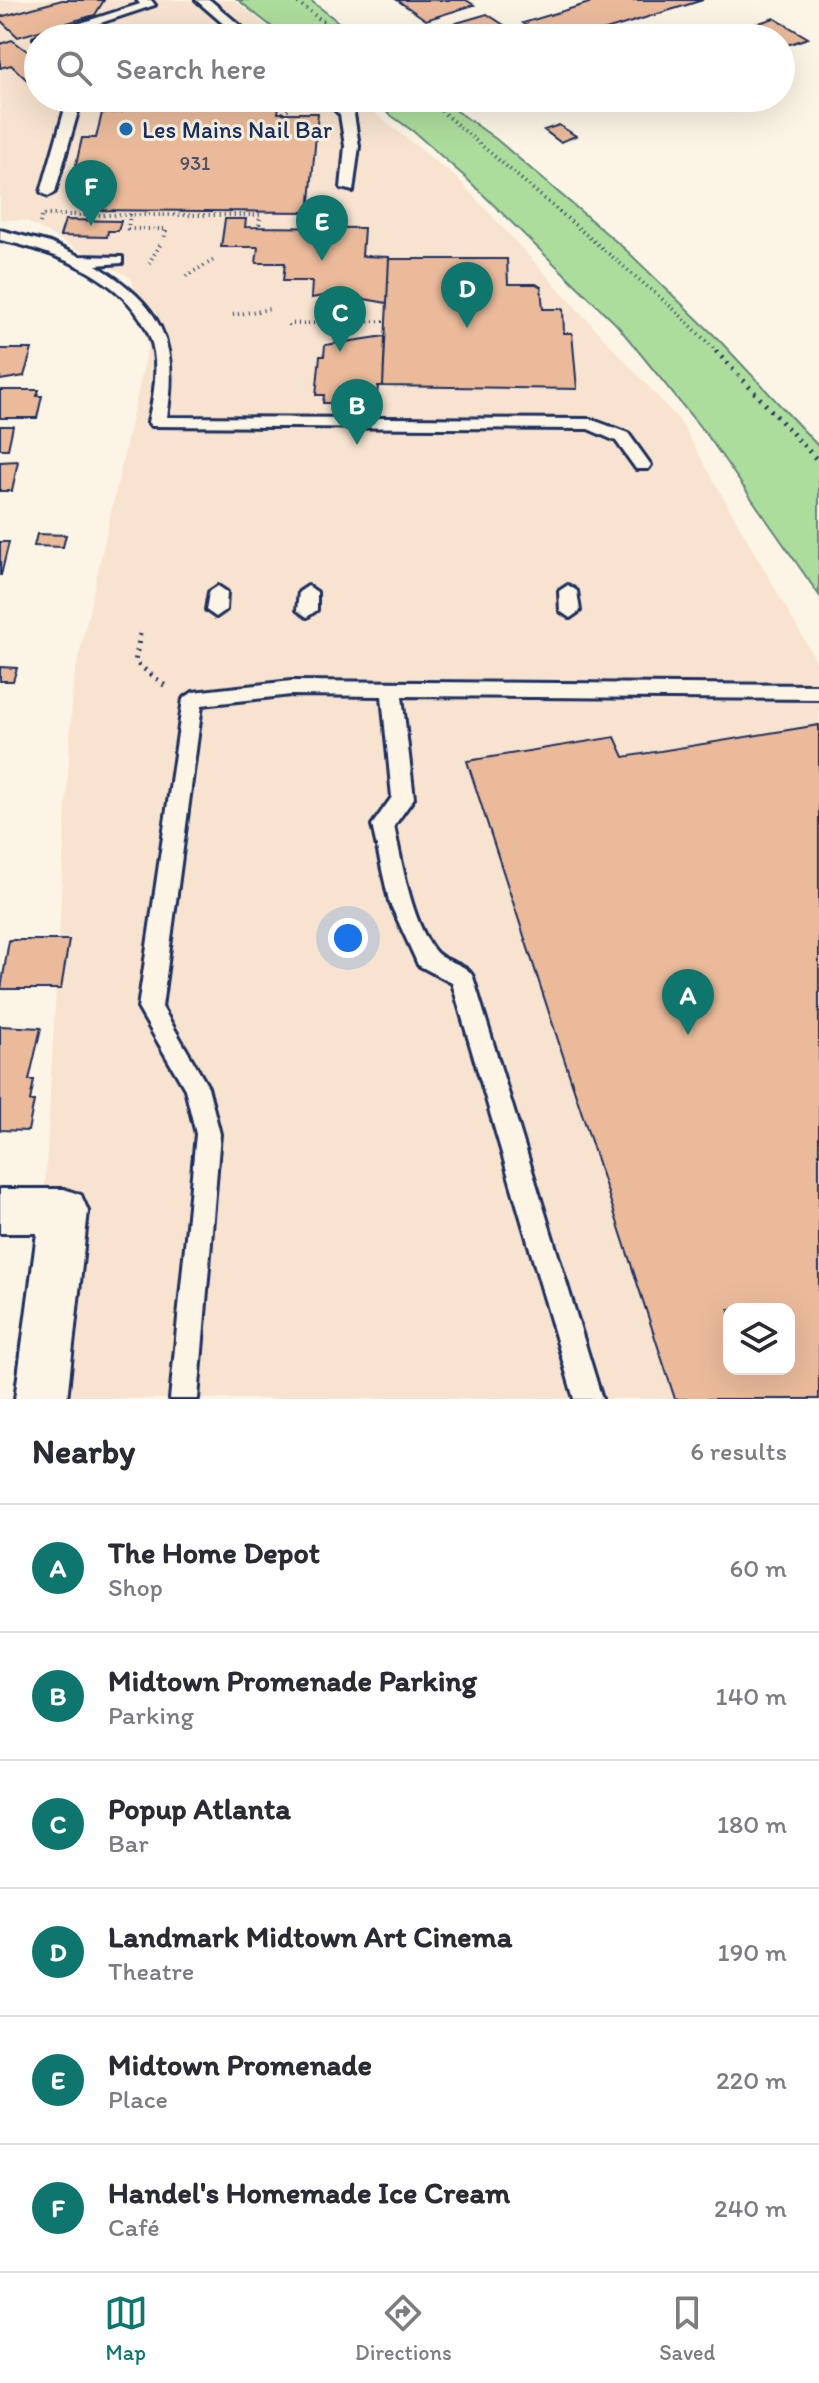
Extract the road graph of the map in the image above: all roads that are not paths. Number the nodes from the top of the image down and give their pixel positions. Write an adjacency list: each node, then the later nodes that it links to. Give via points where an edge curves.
1 (143, 0): 3 (lane, via 149,5)
2 (202, 0): 4 (lane)
3 (87, 24)
4 (232, 24)
5 (71, 112): 8 (lane)
6 (345, 112): 7 (lane, via 352,146)
7 (348, 188)
8 (48, 192)
9 (0, 235): 10 (lane)
10 (76, 260): 11 (lane); 12 (lane, via 106,276 138,306 158,336 162,372 157,422 319,432 397,432)
11 (117, 260)
12 (472, 424): 13 (lane); 14 (lane, via 551,433 590,424 622,437)
13 (473, 442)
14 (642, 465)
15 (568, 591): 16 (lane)
16 (570, 611)
17 (391, 689): 18 (lane); 21 (lane, via 291,688 193,699 150,1008 196,1087 208,1134); 22 (lane, via 403,798 383,825 400,901 426,958 462,977)
18 (819, 692)
19 (0, 1211): 20 (street, via 64,1211)
20 (41, 1399)
21 (184, 1399)
22 (588, 1399)

